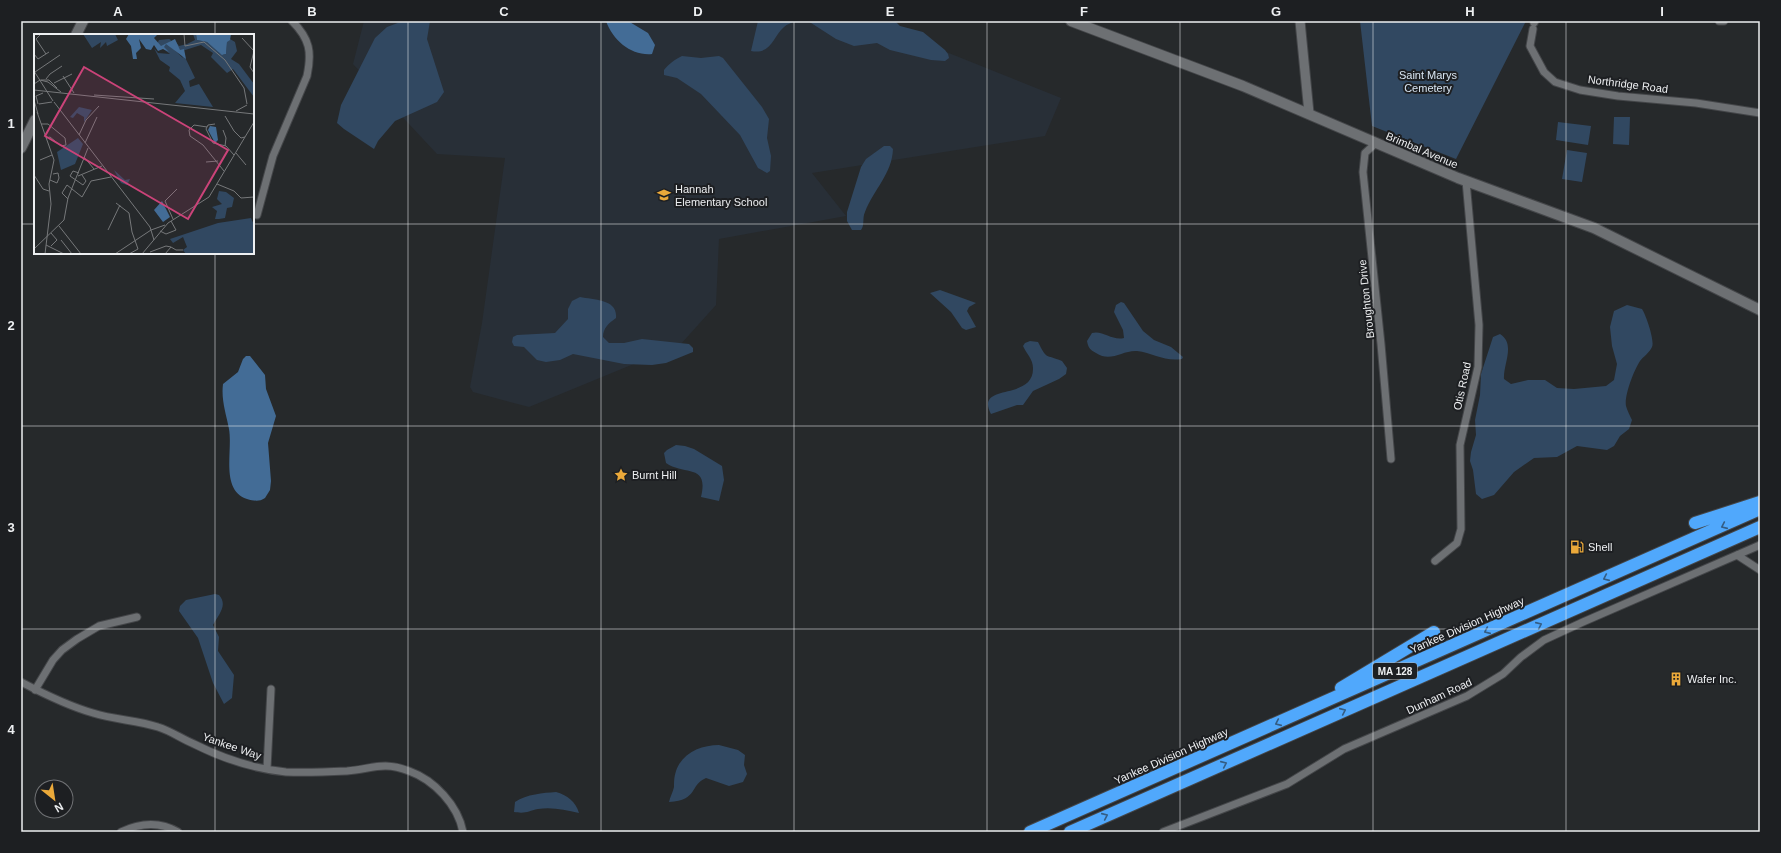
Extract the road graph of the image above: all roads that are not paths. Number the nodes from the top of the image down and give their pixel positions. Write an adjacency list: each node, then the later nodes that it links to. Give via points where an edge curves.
1 (83, 21): 8 (main road)
2 (292, 21): 15 (street, via 307,40 310,63 273,156)
3 (1300, 21): 9 (street)
4 (1719, 21): 5 (street)
5 (1724, 21)
6 (1075, 22): 9 (main road, Brimbal Avenue)
7 (1534, 24): 10 (street, Northridge Road, via 1530,46 1544,72 1555,82 1580,90 1618,96 1696,103)
8 (76, 34)
9 (1309, 113): 12 (main road, Brimbal Avenue)
10 (1760, 113)
11 (34, 122): 13 (main road)
12 (1376, 143): 14 (main road, Brimbal Avenue); 17 (street, Broughton Drive, via 1365,153 1363,172)
13 (21, 148)
14 (1466, 181): 16 (main road, Brimbal Avenue, via 1594,228); 24 (street, Otis Road, via 1479,325 1478,367 1460,445 1461,529 1457,543)
15 (257, 215)
16 (1760, 310)
17 (1391, 458)
18 (1760, 502): 20 (highway)
19 (1760, 510): 31 (highway, Yankee Division Highway / MA 128, one-way to 31)
20 (1695, 523)
21 (1760, 527): 37 (highway, MA 128, one-way to 21)
22 (1760, 546): 23 (street, Dunham Road)
23 (1737, 554): 25 (street); 38 (street, Dunham Road, via 1544,640 1503,674 1467,696 1344,749 1287,784)
24 (1435, 561)
25 (1760, 570)
26 (137, 617): 30 (street, via 99,626 77,639 53,660)
27 (1434, 632): 31 (highway)
28 (21, 682): 30 (street, Yankee Way)
29 (271, 689): 32 (street)
30 (35, 690): 32 (street, Yankee Way, via 94,714 170,731 223,756)
31 (1296, 715): 36 (highway, Yankee Division Highway / MA 128, one-way to 36)
32 (267, 769): 35 (street, Yankee Way, via 313,773 392,765 408,770 422,776 444,796)
33 (121, 832): 34 (street, via 134,825 146,823 163,825)
34 (178, 832)
35 (463, 832)
36 (1030, 832)
37 (1070, 832)
38 (1163, 832)

